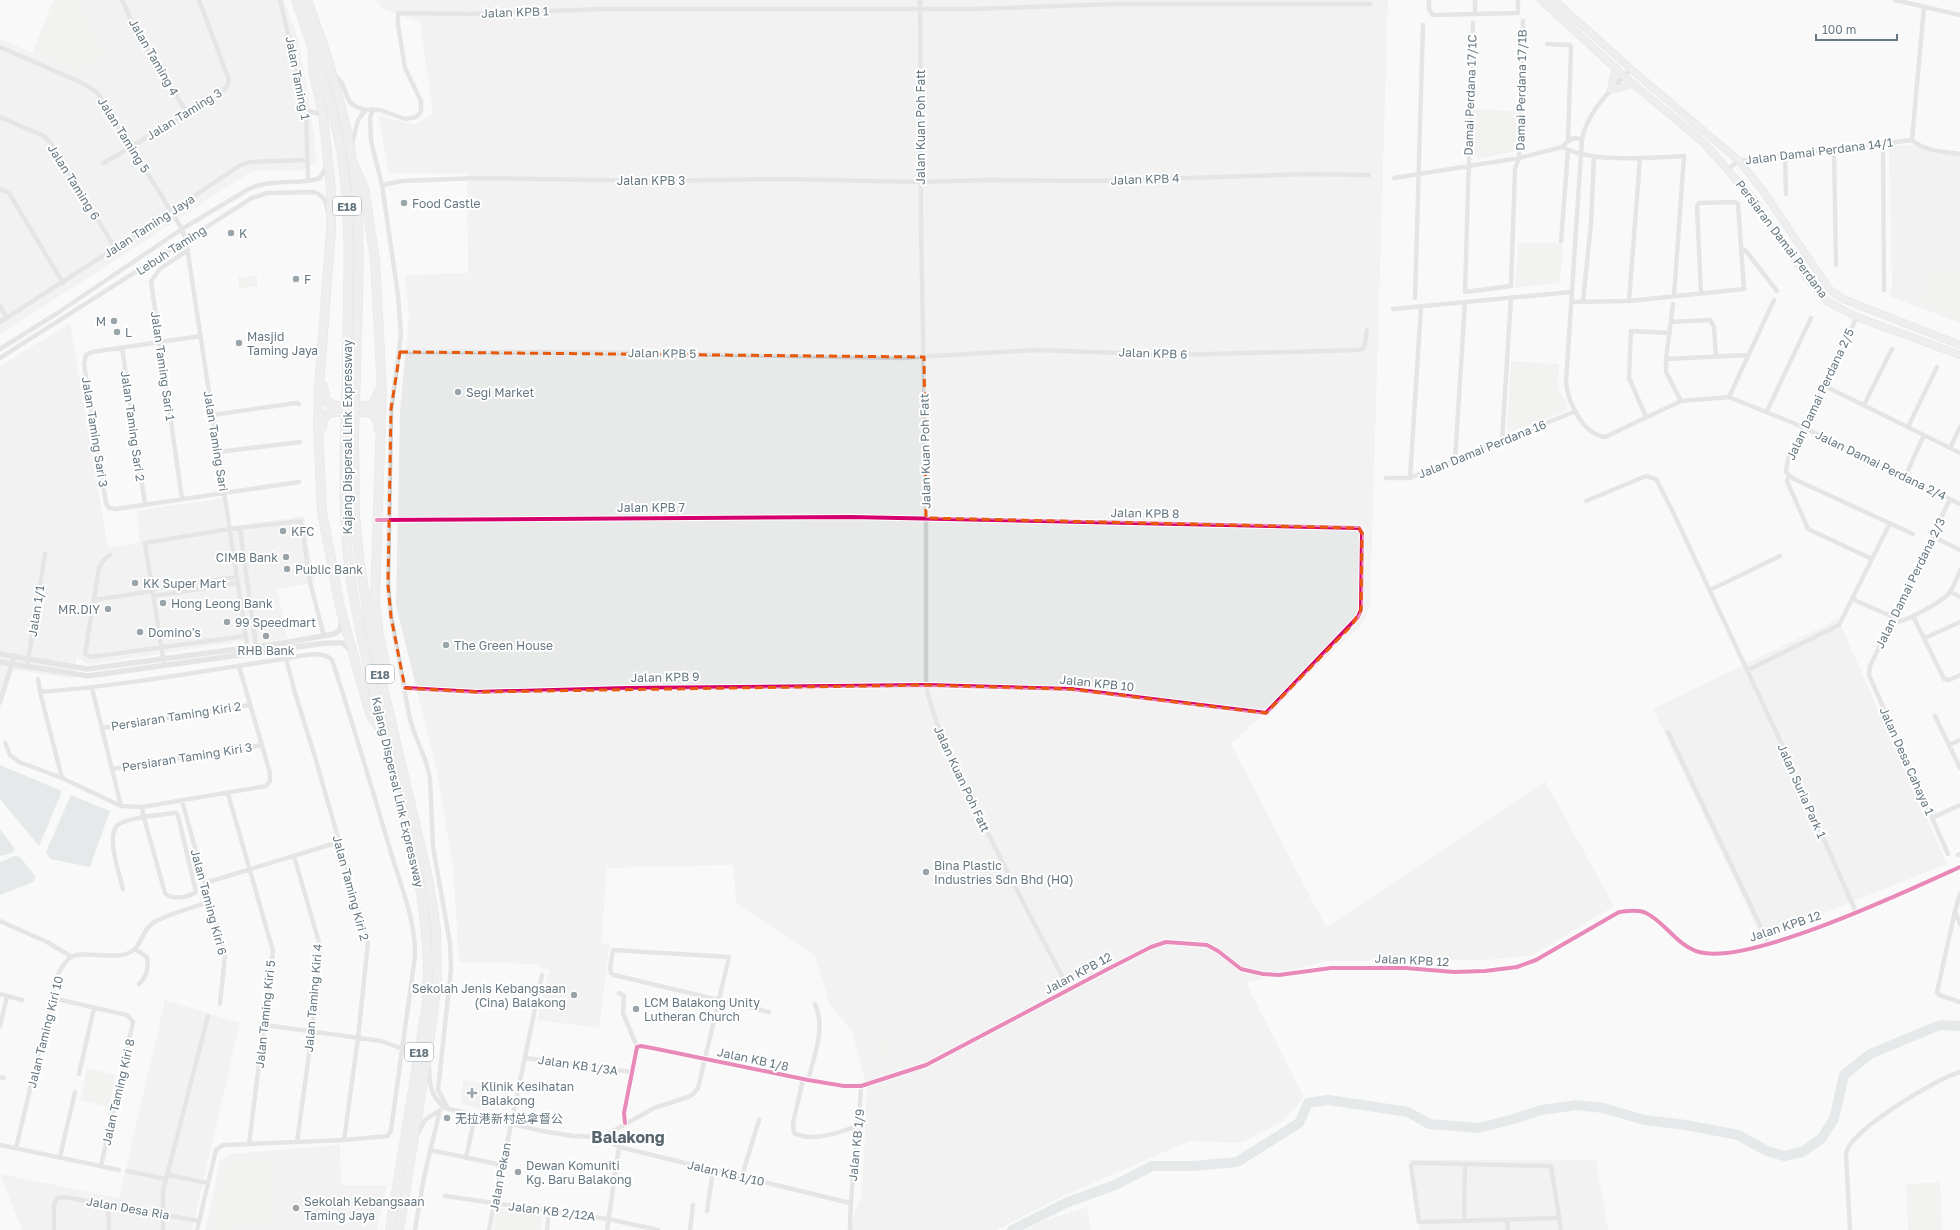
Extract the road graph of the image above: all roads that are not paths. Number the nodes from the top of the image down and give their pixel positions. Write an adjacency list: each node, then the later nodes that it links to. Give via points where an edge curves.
1 (122, 0): 33 (street, Jalan Taming 4, via 132,22)
2 (199, 0): 33 (street, Jalan Taming 3, via 229,80 222,92)
3 (280, 0): 31 (street, Jalan Taming 1)
4 (296, 0): 23 (highway, Kajang Dispersal Link Expressway / E18)
5 (307, 0): 26 (highway, Kajang Dispersal Link Expressway / E18)
6 (920, 0): 15 (street, Jalan Kuan Poh Fatt)
7 (1429, 0): 16 (street, via 1429,9 1433,15)
8 (1475, 0): 16 (street)
9 (1518, 0): 16 (street, via 1518,13)
10 (1543, 0): 24 (main road, Persiaran Damai Perdana)
11 (1554, 0): 25 (main road, Persiaran Damai Perdana)
12 (1895, 0): 14 (street)
13 (1370, 4): 15 (street, Jalan KPB 1, via 1114,4 1001,9)
14 (1924, 7): 17 (street); 37 (street)
15 (920, 9): 30 (street, Jalan KPB 1, via 603,9 473,14 398,13 405,68 421,101 421,112 416,117 405,119); 62 (street, Jalan Kuan Poh Fatt)
16 (1475, 14)
17 (1960, 15)
18 (1523, 21): 50 (street, Damai Perdana 17/1B)
19 (1473, 23): 56 (street, Damai Perdana 17/1C)
20 (1423, 25): 59 (street)
21 (1547, 44): 38 (street, via 1566,44 1571,48)
22 (0, 46): 40 (street, Jalan Taming 5, via 97,92)
23 (312, 46): 34 (highway, via 314,75); 211 (highway, Kajang Dispersal Link Expressway / E18, bridge, via 333,114 346,189 348,224 345,518 348,559 362,638)
24 (1616, 68): 27 (main road, Persiaran Damai Perdana); 29 (main road)
25 (1631, 69): 27 (street); 53 (main road, Persiaran Damai Perdana)
26 (332, 72): 32 (street, via 342,83 352,105); 41 (highway, Kajang Dispersal Link Expressway / E18)
27 (1624, 76): 28 (main road, Persiaran Damai Perdana); 29 (street)
28 (1633, 84): 29 (main road); 57 (main road, Persiaran Damai Perdana, via 1704,143)
29 (1611, 90): 36 (street, via 1587,121)
30 (373, 109): 32 (street); 63 (street, via 370,129)
31 (306, 110): 34 (street); 52 (street, Jalan Taming 1)
32 (366, 110): 41 (street, via 356,121 354,139)
33 (187, 113): 40 (street, Jalan Taming 3)
34 (324, 114): 49 (highway)
35 (0, 117): 71 (street, Jalan Taming 6, via 44,136 52,145)
36 (1582, 139): 38 (street, via 1574,138); 45 (street)
37 (1912, 140): 39 (street, Jalan Damai Perdana 14/1); 46 (street, via 1940,152)
38 (1568, 141): 42 (street)
39 (1883, 142): 43 (street, Jalan Damai Perdana 14/1); 78 (street)
40 (131, 147): 55 (street, Jalan Taming 3); 66 (street, Jalan Taming 5)
41 (350, 147): 54 (highway, Kajang Dispersal Link Expressway / E18)
42 (1562, 147): 44 (street); 50 (street)
43 (1834, 149): 47 (street, Jalan Damai Perdana 14/1); 74 (street)
44 (1568, 150): 45 (street); 70 (street)
45 (1582, 154): 48 (street); 81 (street)
46 (1960, 154)
47 (1785, 156): 53 (street, Jalan Damai Perdana 14/1); 65 (street)
48 (1594, 157): 51 (street); 87 (street)
49 (329, 158): 61 (street, Lebuh Taming, via 326,171 320,178); 68 (highway)
50 (1519, 158): 56 (street); 80 (street, Damai Perdana 17/1B, via 1515,169 1511,286)
51 (1640, 158): 83 (street, via 1684,156); 88 (street)
52 (307, 160): 61 (street, Jalan Taming 1); 66 (street, Jalan Taming Jaya, via 250,162 239,166)
53 (1739, 161): 57 (street, Jalan Damai Perdana 14/1); 75 (main road, Persiaran Damai Perdana, via 1763,191)
54 (352, 162): 117 (highway, via 364,188 375,260); 201 (highway, Kajang Dispersal Link Expressway / E18, bridge, via 358,223 355,517 371,636)
55 (104, 163)
56 (1468, 166): 59 (street); 80 (street, Damai Perdana 17/1C)
57 (1728, 169): 76 (main road, Persiaran Damai Perdana, via 1754,200)
58 (1369, 175): 62 (street, Jalan KPB 4)
59 (1418, 175): 60 (street); 85 (street)
60 (1394, 178)
61 (308, 181): 67 (street, Lebuh Taming, via 255,186)
62 (920, 182): 63 (street, Jalan KPB 3, via 476,178 402,181); 111 (street, Jalan Kuan Poh Fatt)
63 (382, 185): 108 (street, via 398,295)
64 (0, 189): 77 (street, via 9,193)
65 (1786, 194)
66 (171, 212): 67 (street, Jalan Taming 5); 71 (street, Jalan Taming Jaya)
67 (182, 229): 69 (street, Jalan Taming Sari); 106 (street, Lebuh Taming)
68 (331, 229): 69 (street, Lebuh Taming, via 326,202 321,195 307,192 267,193 252,198); 116 (highway)
69 (186, 240): 73 (street, Jalan Taming Sari); 113 (street, Lebuh Taming)
70 (1561, 241)
71 (115, 248): 77 (street, Jalan Taming Jaya)
72 (1742, 249): 79 (street); 82 (street, via 1744,289); 82 (street, via 1738,204 1699,203 1697,206)
73 (188, 250): 102 (street, Jalan Taming Sari); 103 (street, Jalan Taming Sari 1, via 160,269 151,281)
74 (1836, 265)
75 (1818, 274): 76 (main road, via 1812,271); 104 (main road, Persiaran Damai Perdana, via 1830,290 1843,299)
76 (1807, 278): 95 (main road, Persiaran Damai Perdana, via 1828,302)
77 (63, 283): 96 (street, Jalan Taming Jaya)
78 (1884, 290)
79 (1777, 291)
80 (1466, 292)
81 (1571, 292): 84 (street); 90 (street)
82 (1701, 293): 83 (street)
83 (1674, 296): 88 (street)
84 (1511, 297): 89 (street); 131 (street)
85 (1415, 298)
86 (1774, 300): 109 (street)
87 (1584, 301): 88 (street); 90 (street)
88 (1629, 301)
89 (1465, 302): 93 (street); 138 (street)
90 (1571, 302): 123 (street, via 1566,382)
91 (1673, 304): 99 (street)
92 (0, 306): 96 (street)
93 (1421, 307): 94 (street); 142 (street)
94 (1392, 309)
95 (1857, 317): 110 (main road, Persiaran Damai Perdana); 118 (street, Jalan Damai Perdana 2/5)
96 (7, 318): 98 (street, Jalan Taming Jaya)
97 (1811, 318): 124 (street)
98 (0, 322)
99 (1671, 322): 101 (street); 112 (street, via 1708,320 1714,327)
100 (1367, 330): 111 (street, Jalan KPB 6, via 1364,348 1359,350 1174,355 1037,350)
101 (1670, 333): 114 (street); 126 (street, via 1631,331 1629,378)
102 (201, 336): 103 (street); 125 (street, Jalan Taming Sari)
103 (159, 342): 105 (street); 145 (street, Jalan Taming Sari 1)
104 (1960, 345)
105 (122, 348): 148 (street, Jalan Taming Sari 2); 148 (street, Jalan Taming Sari 3, via 92,352 86,355 84,364 106,503 110,508 116,509)
106 (0, 349)
107 (1892, 349): 122 (street)
108 (400, 352): 111 (street, Jalan KPB 5); 152 (street, via 391,409)
109 (1748, 355): 112 (street); 119 (street)
110 (1960, 355)
111 (924, 357): 150 (street, Jalan Kuan Poh Fatt)
112 (1716, 357): 114 (street)
113 (0, 358)
114 (1666, 359): 120 (street, via 1666,372)
115 (1937, 367): 128 (street)
116 (321, 371): 117 (highway, via 324,396 335,406 372,405 379,391); 137 (highway)
117 (381, 374): 133 (highway)
118 (1823, 385): 122 (street); 127 (street, Jalan Damai Perdana 2/5)
119 (1729, 397): 120 (street); 124 (street, Jalan Damai Perdana 2/4)
120 (1681, 401): 126 (street)
121 (299, 404): 125 (street)
122 (1864, 405): 128 (street)
123 (1576, 411): 126 (street, via 1592,433 1605,437); 131 (street, Jalan Damai Perdana 16)
124 (1767, 411): 127 (street, Jalan Damai Perdana 2/4)
125 (212, 415): 135 (street, Jalan Taming Sari)
126 (1646, 416)
127 (1803, 427): 139 (street, Jalan Damai Perdana 2/5, via 1788,458); 140 (street, Jalan Damai Perdana 2/4)
128 (1908, 427): 130 (street)
129 (1960, 427): 134 (street)
130 (1924, 435): 134 (street); 140 (street)
131 (1502, 441): 138 (street, Jalan Damai Perdana 16)
132 (300, 442): 135 (street)
133 (379, 443): 137 (highway, via 378,424 372,414 335,412 328,414 323,420); 151 (highway)
134 (1950, 448): 136 (street)
135 (218, 452): 144 (street, Jalan Taming Sari)
136 (1960, 453)
137 (319, 455): 172 (highway, via 322,512)
138 (1455, 460): 142 (street, Jalan Damai Perdana 16)
139 (1788, 474): 153 (street); 162 (street, via 1787,481 1808,529)
140 (1904, 477): 146 (street, Jalan Damai Perdana 2/4)
141 (1386, 478): 142 (street, Jalan Damai Perdana 16)
142 (1410, 478)
143 (299, 482): 144 (street)
144 (224, 493): 145 (street); 155 (street, Jalan Taming Sari)
145 (182, 499): 148 (street)
146 (1950, 499): 149 (street, Jalan Damai Perdana 2/4); 157 (street, Jalan Damai Perdana 2/3)
147 (1586, 501): 166 (street, Jalan Suria Park 1, via 1646,476 1656,479)
148 (145, 504)
149 (1960, 504)
150 (926, 518): 152 (street, Jalan KPB 7, via 561,518); 202 (street, Jalan Kuan Poh Fatt); 208 (street, Jalan KPB 8, via 1359,528 1362,530 1361,610 1358,617)
151 (377, 520): 152 (street, Jalan KPB 7); 201 (highway, via 375,600 385,664)
152 (389, 521): 204 (street, via 388,585 391,617)
153 (1890, 523): 156 (street); 162 (street)
154 (240, 528): 155 (street); 178 (street, via 301,521 310,582); 181 (street)
155 (230, 529): 164 (street, Jalan Taming Sari); 167 (street, via 145,543)
156 (1913, 534)
157 (1932, 536): 158 (street); 174 (street, Jalan Damai Perdana 2/3)
158 (1960, 550)
159 (45, 554): 189 (street, Jalan 1/1)
160 (110, 555): 171 (street, via 103,560 99,568)
161 (1780, 556): 166 (street)
162 (1872, 559): 170 (street)
163 (1960, 570): 168 (street)
164 (236, 577): 165 (street, Jalan Taming Sari); 167 (street)
165 (238, 583): 167 (street); 177 (street, Jalan Taming Sari)
166 (1710, 590): 198 (street, Jalan Suria Park 1)
167 (153, 592): 171 (street); 182 (street)
168 (1951, 592): 169 (street); 173 (street)
169 (1960, 597)
170 (1852, 599): 174 (street); 198 (street, via 1839,625)
171 (94, 600): 182 (street, via 85,654 91,657)
172 (340, 607): 178 (street, via 343,623 340,630); 191 (highway)
173 (1913, 616): 176 (street); 179 (street)
174 (1893, 617): 176 (street, Jalan Damai Perdana 2/3)
175 (1960, 622): 179 (street)
176 (1890, 623): 196 (street, Jalan Damai Perdana 2/3)
177 (245, 636): 182 (street); 183 (street, Jalan Taming Sari)
178 (324, 636): 180 (street)
179 (1925, 638): 199 (street, via 1944,679 1949,680)
180 (282, 643): 181 (street); 184 (street, Jalan Taming Kiri 2)
181 (256, 646): 183 (street)
182 (161, 647): 188 (street)
183 (247, 647): 186 (street, Jalan Taming Sari); 188 (street)
184 (284, 649): 186 (street); 190 (street, Jalan Taming Kiri 2); 191 (street, via 343,643 350,648)
185 (1, 654): 187 (street); 192 (street)
186 (248, 654): 194 (street)
187 (14, 656): 189 (street); 193 (street)
188 (163, 657): 189 (street, via 87,669); 194 (street)
189 (28, 659): 197 (street, Jalan 1/1)
190 (286, 659): 195 (street); 227 (street, Jalan Taming Kiri 2); 263 (street, via 322,654 332,660 372,788 414,936 415,956)
191 (356, 660): 211 (highway, via 370,714)
192 (0, 663): 193 (street)
193 (13, 664): 197 (street); 206 (street)
194 (164, 664): 197 (street, via 82,676)
195 (239, 666): 203 (street); 207 (street)
196 (1870, 666): 226 (street, Jalan Desa Cahaya 1, via 1869,675)
197 (27, 667)
198 (1748, 670): 237 (street, Jalan Suria Park 1)
199 (1960, 675)
200 (38, 679): 205 (street)
201 (382, 683): 264 (highway, Kajang Dispersal Link Expressway / E18, via 428,878 434,915 438,958 437,983)
202 (926, 685): 204 (street, Jalan KPB 9, via 482,692); 208 (street, Jalan KPB 10, via 1071,689); 245 (street, Jalan Kuan Poh Fatt, via 932,712 959,774)
203 (92, 688): 205 (street); 210 (street)
204 (405, 688): 273 (street, via 414,732 430,778 433,847 450,943 451,969 438,1083 440,1096)
205 (40, 692): 219 (street)
206 (0, 702)
207 (250, 704): 210 (street, Persiaran Taming Kiri 2); 215 (street)
208 (1266, 713)
209 (1935, 716): 216 (street)
210 (102, 728): 218 (street)
211 (383, 729): 317 (highway, Kajang Dispersal Link Expressway / E18, via 422,894 429,964 426,1010)
212 (1668, 732): 240 (street)
213 (1960, 740): 216 (street)
214 (5, 743): 219 (street, via 10,755 19,762)
215 (262, 745): 218 (street, Persiaran Taming Kiri 3); 220 (street, via 270,781 266,786)
216 (1949, 745): 217 (street)
217 (1960, 768)
218 (112, 769): 223 (street)
219 (62, 778): 223 (street)
220 (228, 794): 221 (street); 231 (street, Jalan Taming Kiri 5)
221 (182, 801): 224 (street); 232 (street, Jalan Taming Kiri 6)
222 (1960, 805): 226 (street)
223 (121, 806): 224 (street)
224 (142, 807): 225 (street)
225 (144, 818): 225 (street, via 176,813 196,892 175,898 165,894); 233 (street, via 120,823 112,836)
226 (1932, 818): 228 (street, Jalan Desa Cahaya 1)
227 (339, 842): 229 (street); 261 (street, Jalan Taming Kiri 2, via 368,943)
228 (1948, 854)
229 (294, 856): 231 (street); 260 (street, Jalan Taming Kiri 4, via 320,946)
230 (1960, 867): 237 (street, Jalan KPB 12)
231 (250, 870): 232 (street); 258 (street, Jalan Taming Kiri 5, via 272,951)
232 (205, 883): 235 (street, Jalan Taming Kiri 6)
233 (123, 889)
234 (1960, 894): 236 (street)
235 (210, 902): 241 (street, via 152,923); 253 (street, Jalan Taming Kiri 6, via 225,955)
236 (1957, 909): 239 (street); 252 (street, via 1937,992)
237 (1856, 912): 240 (street, Jalan KPB 12)
238 (0, 921): 242 (street, via 47,942)
239 (1960, 924)
240 (1769, 944): 245 (street, Jalan KPB 12, via 1738,952 1700,952 1685,946 1645,912 1632,910 1619,912 1536,960 1502,970 1454,972 1406,968 1331,968 1279,975 1263,974 1241,969 1207,945 1166,942 1151,947)
241 (135, 949): 242 (street, via 120,956); 244 (street, via 147,957 148,964 144,980)
242 (72, 957): 249 (street, Jalan Taming Kiri 10, via 57,976)
243 (542, 975): 265 (street, Jalan Pekan)
244 (139, 984)
245 (1069, 989): 271 (street, Jalan KPB 12, via 926,1065)
246 (618, 993): 262 (street, via 624,996 623,1013)
247 (0, 994): 248 (street)
248 (7, 996): 250 (street); 259 (street)
249 (52, 998): 255 (street); 287 (street, Jalan Taming Kiri 10)
250 (22, 1000)
251 (719, 1000): 251 (street, via 729,957 613,950 611,973); 256 (street); 266 (street)
252 (1960, 1002)
253 (220, 1004)
254 (815, 1004): 270 (street, via 820,1014 820,1028)
255 (94, 1008): 269 (street); 293 (street, Jalan Taming Kiri 8, via 127,1015 134,1022)
256 (769, 1012)
257 (208, 1016): 298 (street)
258 (265, 1025): 260 (street); 284 (street, Jalan Taming Kiri 5)
259 (0, 1026)
260 (312, 1032): 261 (street); 283 (street, Jalan Taming Kiri 4)
261 (358, 1038): 263 (street, via 381,1041); 281 (street, Jalan Taming Kiri 2)
262 (639, 1047): 266 (street, Jalan KB 1/8); 267 (street)
263 (403, 1049): 281 (street, via 388,1136)
264 (428, 1051): 273 (street, via 432,1094); 282 (highway, Kajang Dispersal Link Expressway / E18)
265 (525, 1058): 267 (street, Jalan KB 1/3A); 278 (street, Jalan Pekan)
266 (704, 1059): 270 (street, Jalan KB 1/8); 277 (street, via 698,1088 693,1094 654,1108)
267 (632, 1072): 277 (street, via 624,1113)
268 (1960, 1072): 328 (street, via 1944,1078 1894,1107 1848,1146 1846,1154)
269 (79, 1074)
270 (806, 1079): 271 (street, Jalan KB 1/8, via 844,1086); 279 (street, via 793,1123 794,1133 803,1136 829,1135)
271 (861, 1086): 279 (street, Jalan KB 1/9)
272 (75, 1092): 289 (street)
273 (447, 1108): 274 (street); 275 (street)
274 (440, 1110): 282 (street, via 425,1120); 288 (street)
275 (475, 1116): 278 (street); 290 (street)
276 (759, 1120): 297 (street)
277 (625, 1123): 280 (street)
278 (511, 1125): 280 (street, via 572,1136); 292 (street, Jalan Pekan)
279 (859, 1125): 301 (street, Jalan KB 1/9)
280 (606, 1136): 286 (street, Jalan KB 1/10)
281 (344, 1140): 283 (street)
282 (414, 1141): 318 (highway, Kajang Dispersal Link Expressway / E18)
283 (297, 1142): 284 (street)
284 (249, 1144): 299 (street, via 223,1145 216,1150)
285 (0, 1145): 287 (street)
286 (619, 1147): 295 (street, Jalan KB 1/10); 309 (street)
287 (16, 1148): 289 (street)
288 (430, 1150): 290 (street); 319 (street)
289 (60, 1157): 293 (street)
290 (466, 1158): 292 (street)
291 (1465, 1164): 308 (street, via 1551,1166); 312 (street); 312 (street, via 1413,1163 1411,1166 1419,1222)
292 (502, 1165): 302 (street, Jalan Pekan)
293 (101, 1166): 294 (street)
294 (118, 1170)
295 (713, 1170): 297 (street, Jalan KB 1/10); 306 (street)
296 (127, 1171): 298 (street)
297 (742, 1176): 301 (street, Jalan KB 1/10)
298 (167, 1177): 299 (street); 307 (street, via 162,1197)
299 (208, 1183): 311 (street)
300 (445, 1196): 302 (street, Jalan KB 2/12A)
301 (850, 1203): 325 (street, Jalan KB 1/9)
302 (495, 1204): 305 (street, Jalan KB 2/12A); 320 (street, Jalan Pekan)
303 (108, 1205): 307 (street, Jalan Desa Ria); 313 (street, Jalan Desa Ria, via 57,1198 54,1204); 314 (street)
304 (693, 1205): 324 (street)
305 (549, 1211): 309 (street, Jalan KB 2/12A); 321 (street)
306 (707, 1212)
307 (162, 1215): 311 (street, Jalan Desa Ria); 315 (street)
308 (1559, 1218): 310 (street); 327 (street)
309 (608, 1219): 322 (street); 323 (street, Jalan KB 2/12A)
310 (1507, 1220): 312 (street); 326 (street)
311 (199, 1221): 316 (street)
312 (1464, 1221)
313 (54, 1230)
314 (109, 1230)
315 (163, 1230)
316 (197, 1230)
317 (390, 1230)
318 (400, 1230)
319 (415, 1230)
320 (489, 1230)
321 (547, 1230)
322 (607, 1230)
323 (658, 1230)
324 (690, 1230)
325 (850, 1230)
326 (1508, 1230)
327 (1561, 1230)
328 (1850, 1230)

